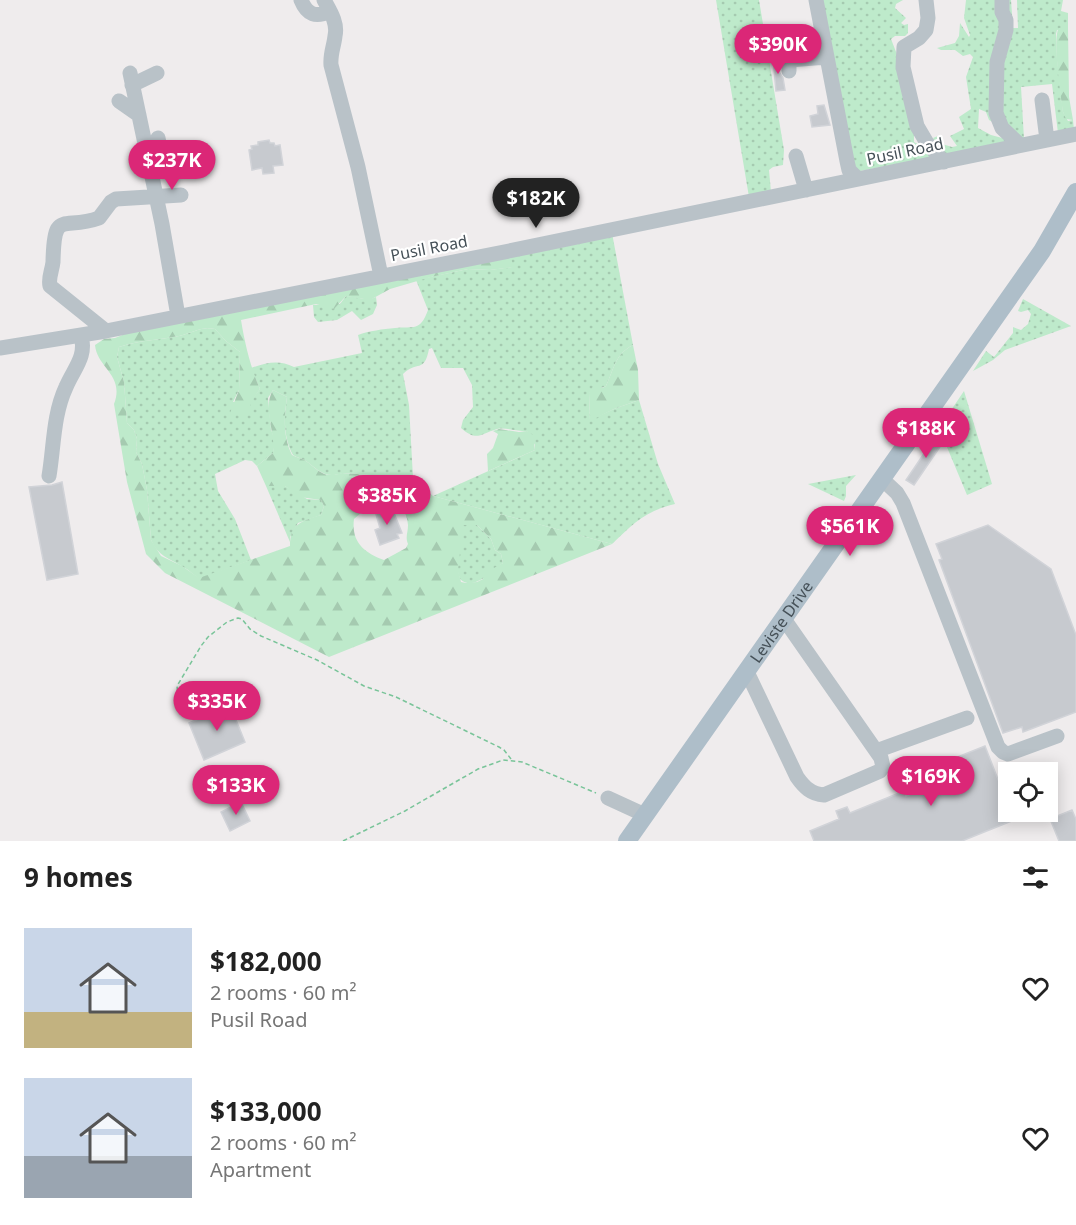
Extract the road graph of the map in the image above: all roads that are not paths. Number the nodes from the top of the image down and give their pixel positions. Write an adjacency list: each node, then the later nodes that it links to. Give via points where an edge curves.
1 (301, 0): 5 (street, via 312,15 322,15)
2 (816, 0): 6 (street)
3 (926, 0): 16 (street, via 928,24 922,36 904,47 902,64 921,135)
4 (1002, 0): 14 (street, via 1006,30 997,62 996,113 1002,128)
5 (327, 6): 22 (street, via 336,33 331,65)
6 (827, 57): 7 (street, via 789,60); 17 (street, via 848,165)
7 (789, 72)
8 (157, 73): 11 (street, via 131,79)
9 (1042, 100): 13 (street)
10 (119, 101): 11 (street)
11 (139, 115): 21 (street, via 157,152)
12 (1076, 134): 13 (street, Pusil Road)
13 (1047, 140): 14 (street, Pusil Road)
14 (1020, 145): 16 (street, Pusil Road)
15 (796, 156): 18 (street)
16 (944, 162): 17 (street, Pusil Road)
17 (858, 179): 18 (street, Pusil Road)
18 (806, 190): 22 (street, Pusil Road)
19 (1076, 192): 28 (main road, Leviste Drive, via 1042,251)
20 (181, 195): 21 (street)
21 (156, 196): 23 (street, via 169,241 161,260); 24 (street, via 116,199 99,218 66,223 55,233 50,286)
22 (381, 276): 23 (street, Pusil Road)
23 (178, 316): 24 (street, Pusil Road)
24 (106, 331): 25 (street, Pusil Road)
25 (81, 335): 26 (street, Pusil Road); 27 (street, via 82,360 66,387 55,424)
26 (0, 348)
27 (49, 476)
28 (882, 479): 29 (main road, Leviste Drive); 32 (street, via 903,503 998,747 1008,753)
29 (784, 619): 30 (main road, Leviste Drive); 33 (street)
30 (747, 672): 33 (street, via 796,777 813,793 830,794 880,771 883,763); 35 (main road, Leviste Drive)
31 (967, 718): 33 (street)
32 (1057, 736)
33 (876, 751)
34 (608, 798): 35 (street)
35 (645, 815): 36 (main road, Leviste Drive)
36 (627, 841)

